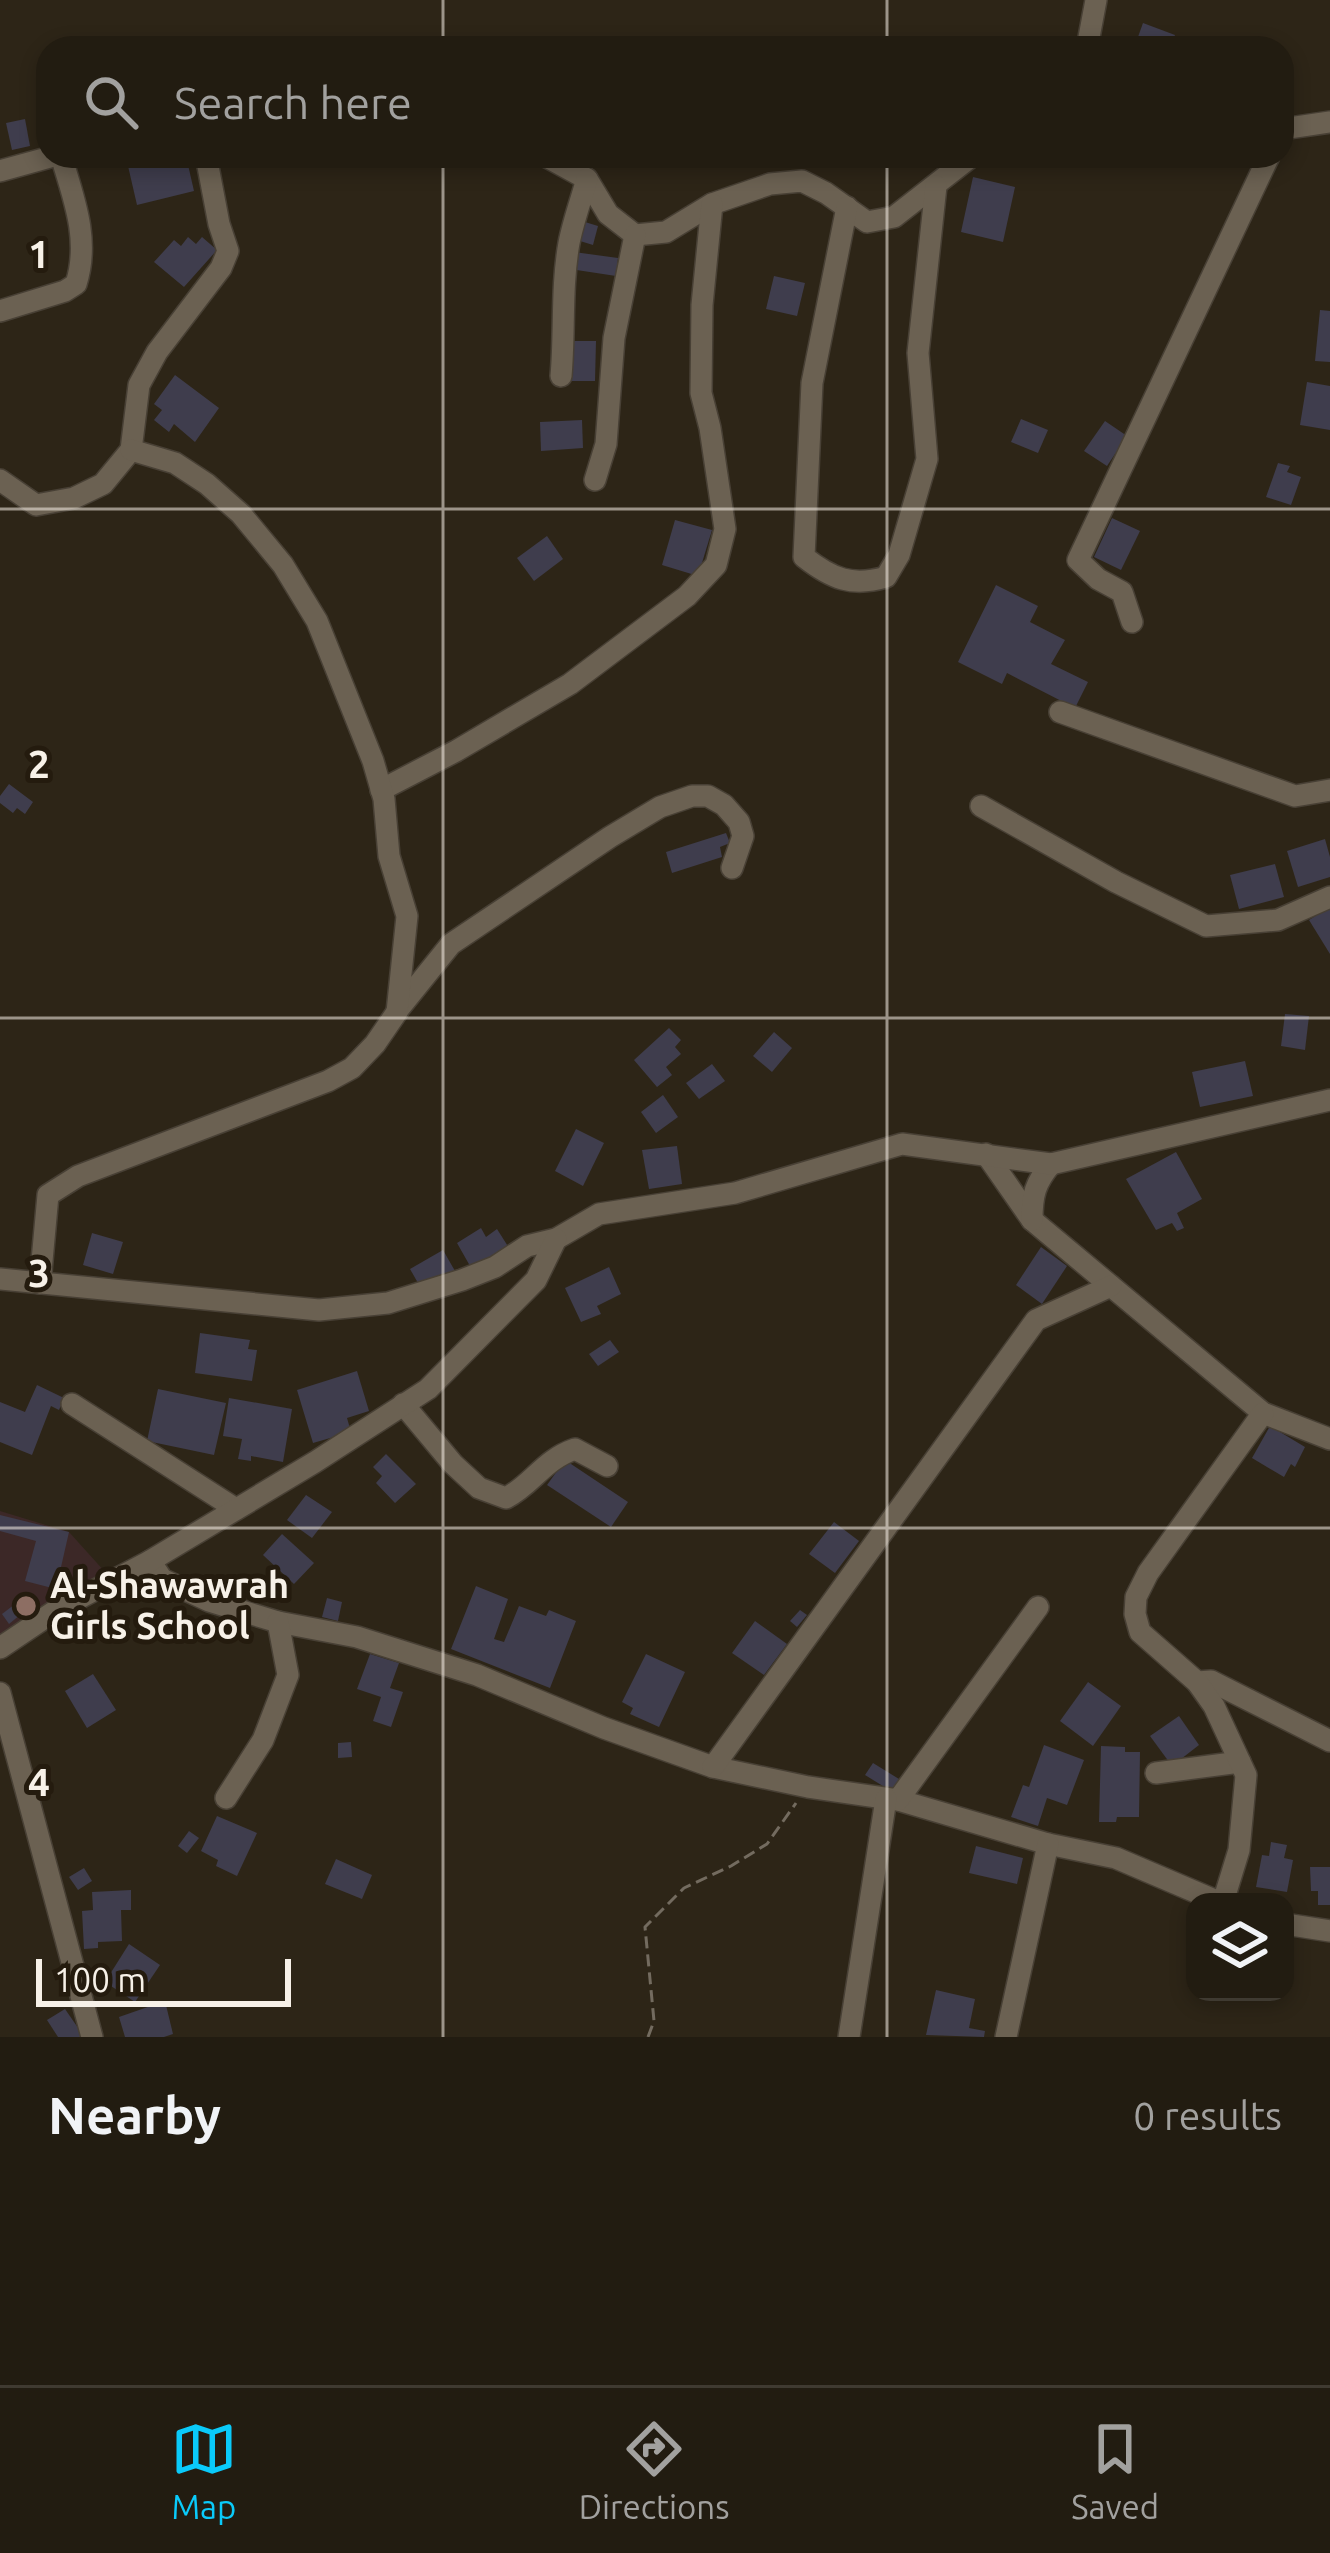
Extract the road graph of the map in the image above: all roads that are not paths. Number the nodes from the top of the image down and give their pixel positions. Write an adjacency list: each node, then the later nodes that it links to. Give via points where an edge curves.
1 (1096, 0): 2 (street)
2 (1089, 36)
3 (1330, 122): 4 (street)
4 (1294, 127)
5 (36, 162): 11 (street)
6 (61, 168): 17 (street, via 83,242 76,284)
7 (208, 168): 19 (street, via 228,251 140,385)
8 (567, 168): 12 (street)
9 (958, 168): 13 (street)
10 (1263, 168): 22 (street, via 1078,560 1122,592)
11 (0, 171)
12 (587, 179): 16 (street, via 608,214); 18 (street, via 569,242)
13 (936, 186): 15 (street, via 894,217 867,222); 15 (street, via 918,353 927,459 899,555 886,577 867,583 847,582 804,556 812,383)
14 (712, 204): 15 (street, via 802,181); 16 (street, via 666,232); 24 (street, via 701,393 725,529 716,565 570,683)
15 (847, 207)
16 (635, 235): 21 (street)
17 (0, 311)
18 (561, 376)
19 (131, 450): 20 (street, via 103,484 74,498 36,505); 24 (street, via 175,463 207,484 283,566 317,621)
20 (0, 480)
21 (595, 480)
22 (1132, 622)
23 (1060, 712): 25 (street, via 1295,796)
24 (381, 790): 29 (street, via 407,916)
25 (1330, 790)
26 (981, 806): 28 (street, via 1206,926 1278,920)
27 (732, 868): 29 (street, via 743,836 724,805 692,796 660,807 451,944)
28 (1330, 897)
29 (397, 1012): 36 (street, via 352,1068 328,1081 48,1195)
30 (1330, 1100): 32 (street)
31 (986, 1154): 32 (street); 33 (street); 34 (street, via 902,1144 735,1192 599,1214)
32 (1051, 1164): 33 (street, via 1036,1181)
33 (1032, 1220): 37 (street)
34 (556, 1239): 36 (street, via 425,1292 319,1310); 39 (street, via 536,1280 428,1389)
35 (0, 1279): 36 (street)
36 (40, 1283)
37 (1111, 1286): 40 (street); 52 (street, via 1036,1320)
38 (72, 1404): 43 (street)
39 (403, 1404): 42 (street, via 479,1488 506,1498 575,1449); 43 (street)
40 (1263, 1412): 41 (street); 48 (street, via 1136,1597 1140,1633)
41 (1330, 1439)
42 (607, 1466)
43 (236, 1509): 44 (street)
44 (149, 1561): 46 (street, via 162,1579); 47 (street)
45 (1038, 1607): 55 (street)
46 (278, 1622): 52 (street, via 477,1675); 54 (street, via 288,1675 263,1740)
47 (0, 1648)
48 (1197, 1682): 50 (street, via 1210,1681); 51 (street)
49 (0, 1693): 61 (street)
50 (1330, 1741)
51 (1240, 1762): 53 (street); 58 (street, via 1246,1774 1239,1850)
52 (713, 1767): 55 (street)
53 (1156, 1773)
54 (226, 1798)
55 (892, 1799): 56 (street); 62 (street)
56 (1048, 1844): 57 (street, via 1116,1858); 63 (street)
57 (1200, 1893)
58 (1224, 1893)
59 (1294, 1925): 60 (street)
60 (1330, 1931)
61 (92, 2037)
62 (849, 2037)
63 (1006, 2037)

